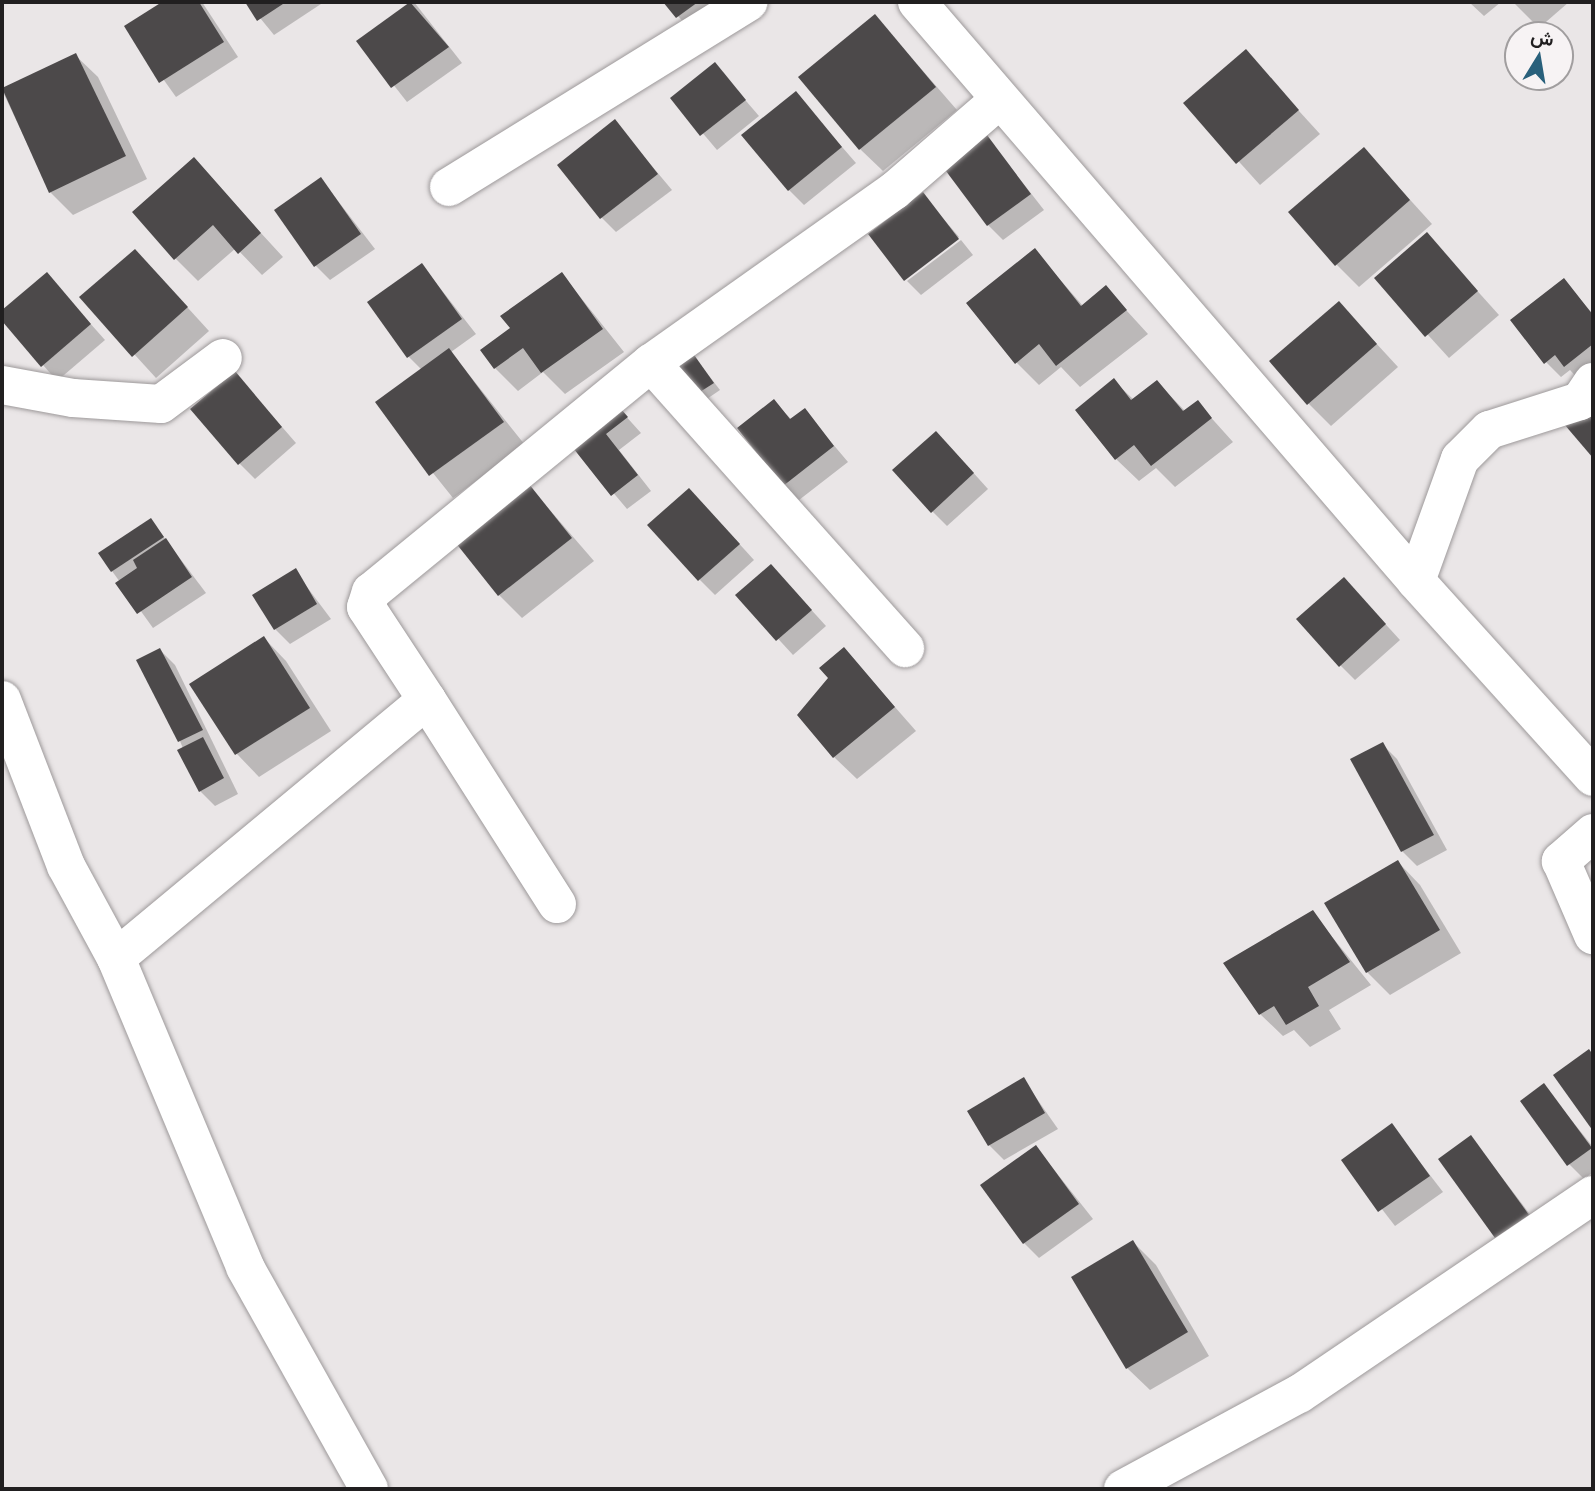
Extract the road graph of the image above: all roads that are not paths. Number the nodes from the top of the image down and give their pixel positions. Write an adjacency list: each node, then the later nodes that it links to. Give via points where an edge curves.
1 (748, 2): 4 (street)
2 (917, 2): 3 (street)
3 (999, 100): 6 (street, via 894,191); 9 (street)
4 (449, 187)
5 (223, 358): 8 (street, via 161,404 73,398)
6 (652, 363): 10 (street); 12 (street, via 371,592 366,607)
7 (1593, 382): 9 (street, via 1580,401 1489,430 1460,459)
8 (2, 385)
9 (1416, 581): 13 (street)
10 (905, 648)
11 (2, 700): 17 (street, via 66,866)
12 (427, 700): 15 (street); 17 (street)
13 (1593, 777)
14 (1593, 832): 16 (street, via 1562,861)
15 (557, 904)
16 (1593, 935)
17 (116, 958): 19 (street, via 245,1267)
18 (1593, 1195): 20 (street, via 1299,1394)
19 (369, 1489)
20 (1123, 1489)

